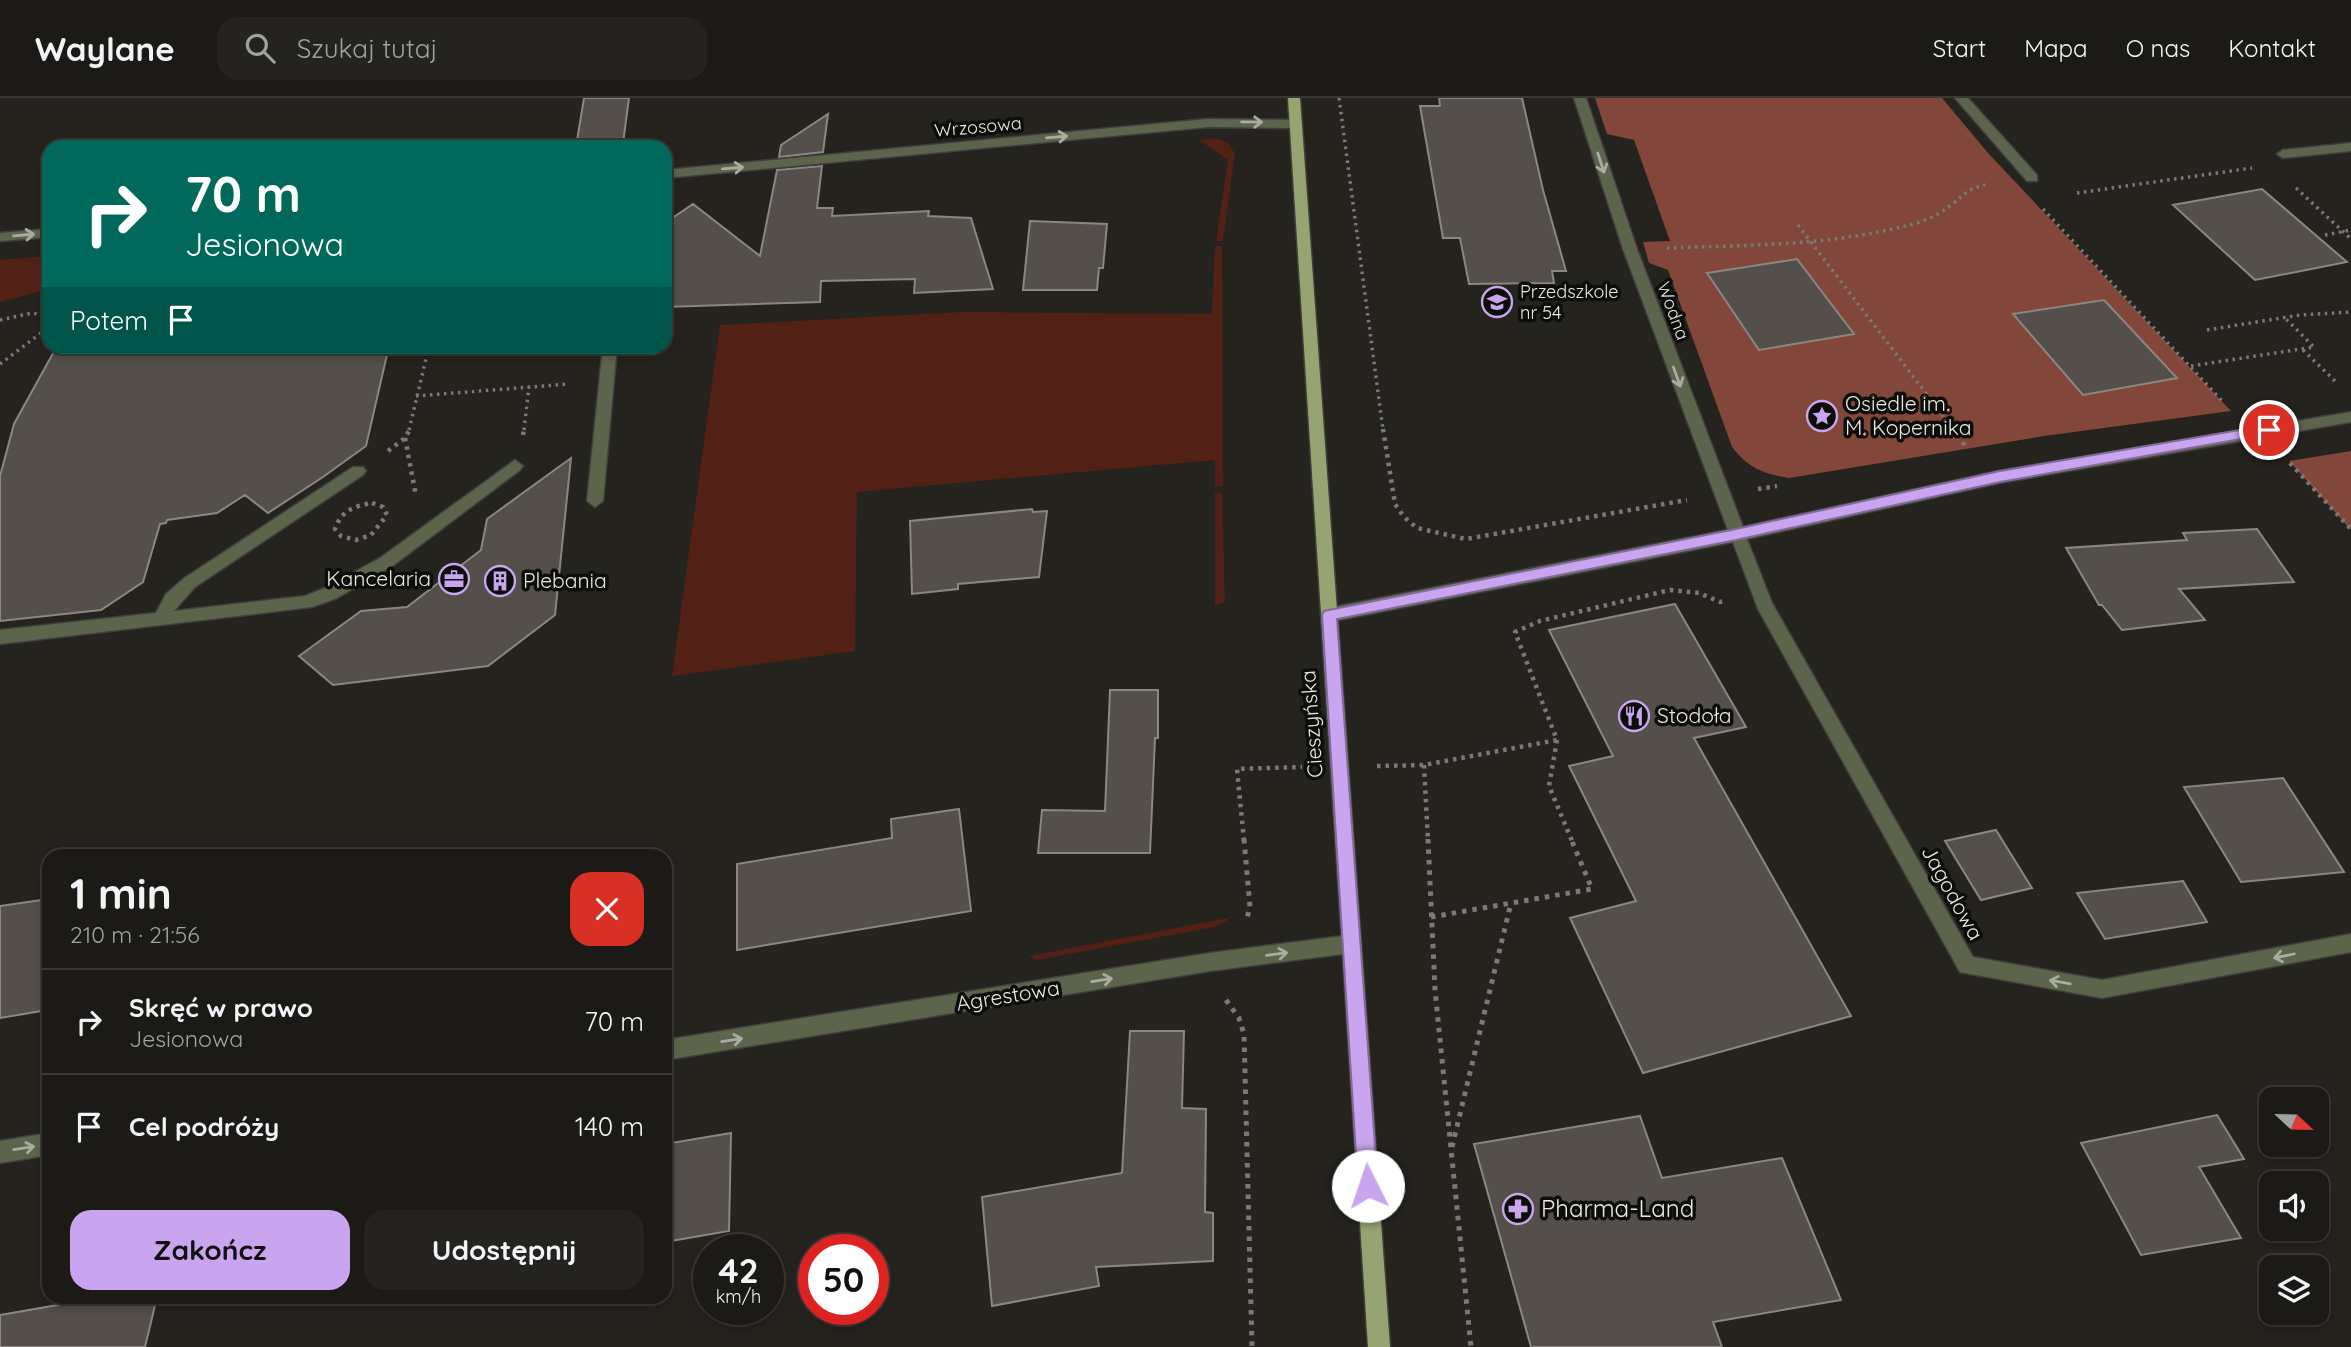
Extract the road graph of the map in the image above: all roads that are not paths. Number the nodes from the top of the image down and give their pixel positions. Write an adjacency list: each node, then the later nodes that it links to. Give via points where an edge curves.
1 (1294, 98): 4 (main road, Cieszyńska)
2 (1580, 98): 16 (street, Wodna, one-way to 16, via 1630,249)
3 (1961, 98): 8 (street)
4 (1295, 124): 7 (street, Wrzosowa, one-way to 4, via 1208,122); 17 (main road, Cieszyńska)
5 (2351, 147): 6 (street)
6 (2283, 154)
7 (672, 173)
8 (2032, 178)
9 (42, 234): 10 (street, one-way to 9)
10 (0, 237)
11 (609, 354): 15 (street)
12 (2351, 417): 16 (street, via 2000,477)
13 (515, 466): 18 (street, via 429,530 324,597)
14 (358, 471): 18 (street, via 189,583)
15 (595, 501)
16 (1736, 535): 17 (street); 20 (street, Jagodowa, one-way to 16, via 2102,989 1967,965 1758,590)
17 (1329, 615): 21 (main road, Cieszyńska)
18 (161, 618): 19 (street)
19 (0, 637)
20 (2351, 943)
21 (1351, 944): 22 (street, Agrestowa, one-way to 21, via 1210,962); 25 (main road, Cieszyńska)
22 (672, 1049)
23 (42, 1145): 24 (street, one-way to 23)
24 (0, 1152)
25 (1379, 1347)

